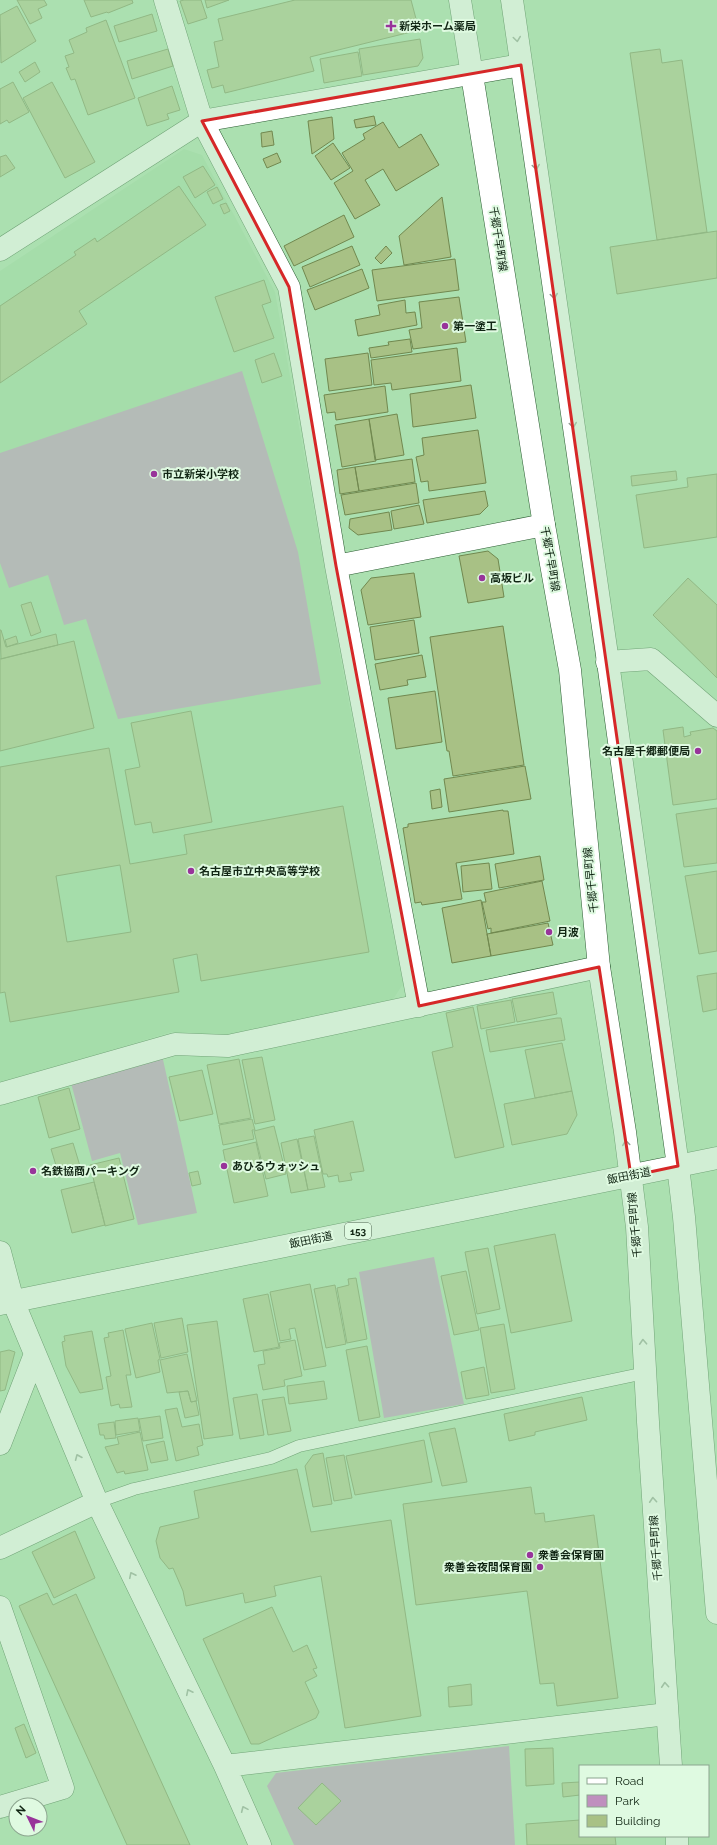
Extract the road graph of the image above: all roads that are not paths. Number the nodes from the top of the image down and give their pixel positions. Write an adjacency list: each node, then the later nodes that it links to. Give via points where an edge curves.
1 (165, 0): 6 (main road)
2 (460, 0): 5 (main road, 千郷千早町線)
3 (512, 0): 4 (main road, one-way to 4)
4 (521, 65): 5 (main road); 10 (main road, one-way to 10)
5 (471, 74): 6 (main road); 8 (main road, 千郷千早町線)
6 (202, 121): 7 (main road); 9 (main road, via 289,288)
7 (0, 250)
8 (544, 524): 9 (main road); 12 (main road, 千郷千早町線, via 570,670)
9 (336, 566): 13 (main road)
10 (607, 662): 11 (main road, via 651,659); 16 (main road)
11 (717, 716)
12 (599, 968): 13 (main road); 17 (main road, 千郷千早町線, one-way to 12)
13 (419, 1006): 14 (main road, via 228,1046 175,1044)
14 (0, 1094)
15 (717, 1158): 16 (main road, 飯田街道 / 153)
16 (678, 1166): 17 (main road, 飯田街道 / 153); 26 (main road)
17 (631, 1176): 19 (main road, 飯田街道 / 153); 21 (main road, 千郷千早町線, one-way to 17, via 637,1227)
18 (0, 1252): 19 (main road)
19 (6, 1303): 20 (main road)
20 (36, 1354): 22 (main road); 23 (main road, one-way to 20)
21 (645, 1373): 23 (lane, via 299,1446 271,1458 134,1489); 27 (main road, 千郷千早町線, one-way to 21)
22 (0, 1444)
23 (97, 1502): 24 (main road); 29 (main road, one-way to 23)
24 (0, 1548)
25 (0, 1607): 30 (main road, via 63,1788)
26 (717, 1613)
27 (667, 1714): 28 (main road, 千郷千早町線); 29 (main road)
28 (671, 1765)
29 (225, 1766): 31 (main road, one-way to 29)
30 (0, 1807)
31 (260, 1845)

